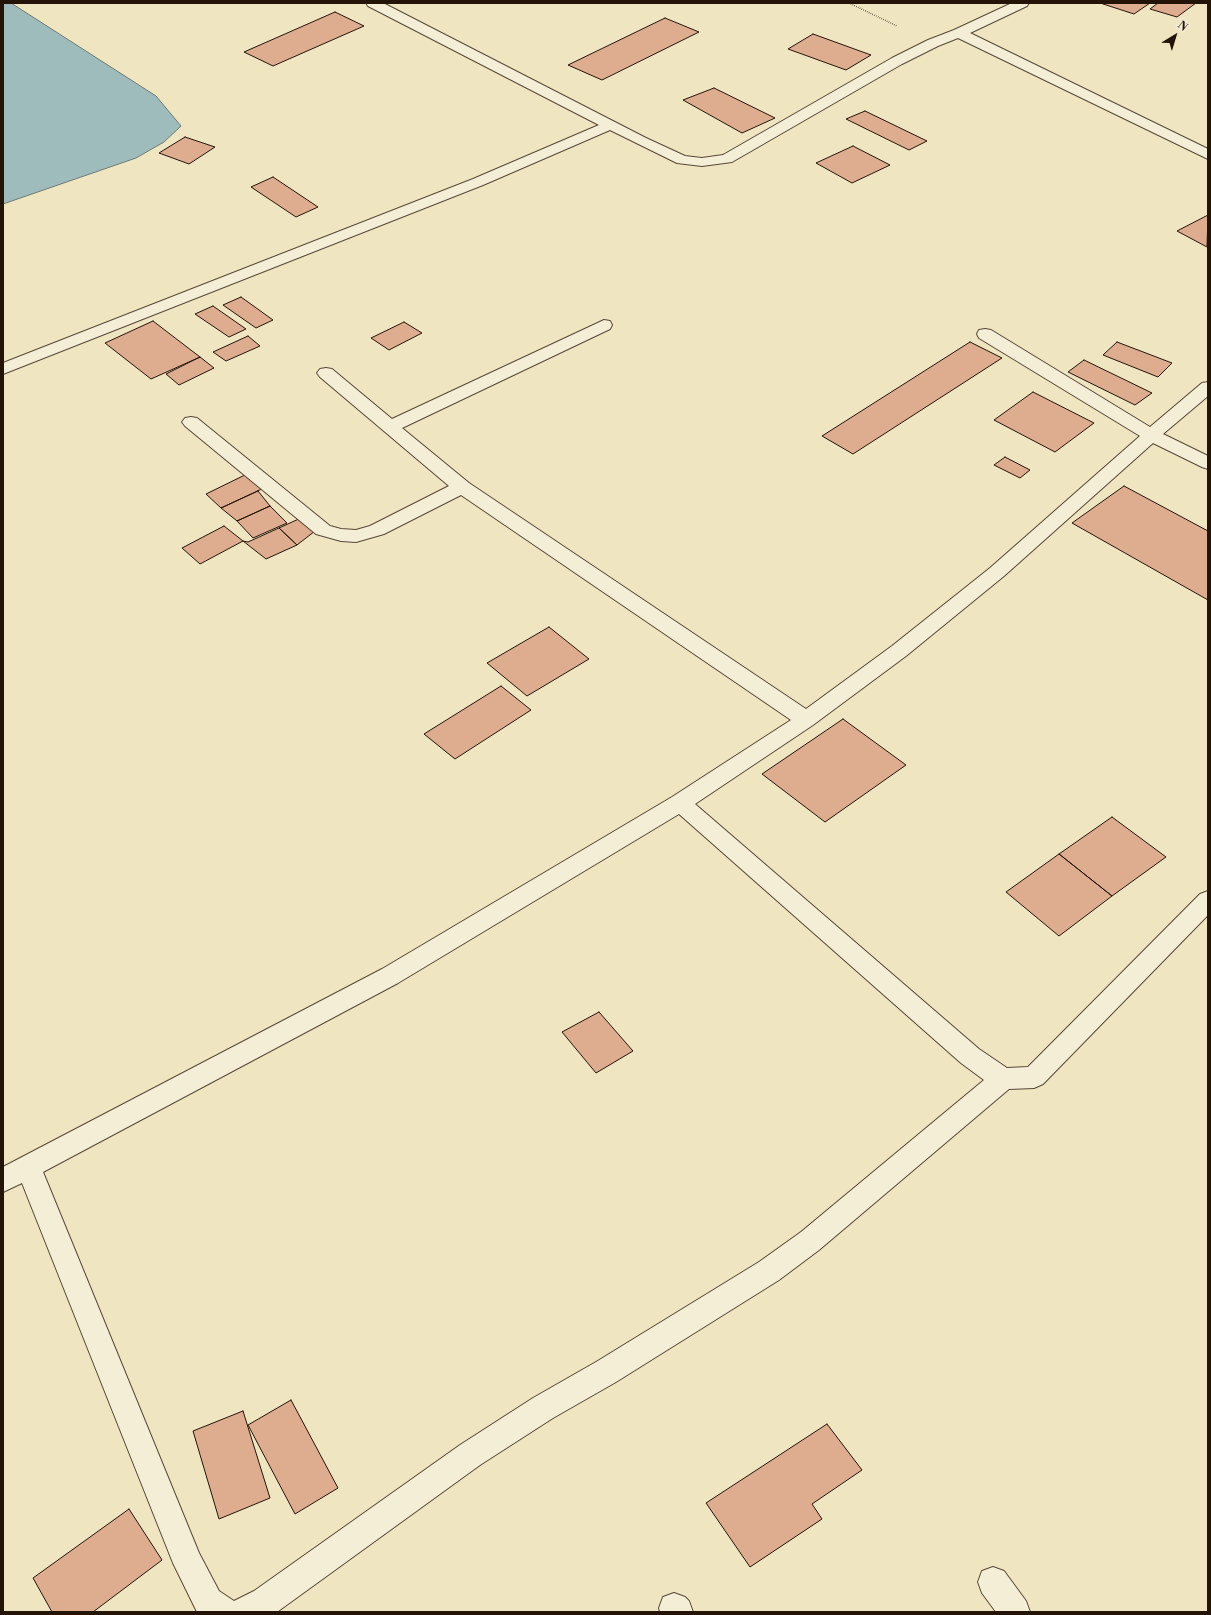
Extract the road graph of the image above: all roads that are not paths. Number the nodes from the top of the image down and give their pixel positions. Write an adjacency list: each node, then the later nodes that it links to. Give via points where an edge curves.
1 (373, 3): 4 (street)
2 (1022, 3): 3 (street)
3 (959, 33): 4 (street, via 897,61 727,159 702,162 682,160); 5 (street)
4 (610, 125): 8 (street, via 471,184)
5 (1208, 155)
6 (604, 325): 12 (street)
7 (985, 334): 13 (street)
8 (3, 369)
9 (326, 373): 12 (street)
10 (1208, 387): 13 (street)
11 (191, 422): 15 (street, via 323,530 341,536 356,536 377,530)
12 (389, 427): 15 (street)
13 (1151, 434): 14 (street); 16 (street, via 997,572 899,651)
14 (1208, 463)
15 (462, 487): 16 (street)
16 (806, 720): 17 (street)
17 (680, 803): 19 (street, via 964,1051); 20 (street, via 390,976)
18 (1208, 900): 19 (street, via 1034,1077)
19 (1003, 1079): 24 (street, via 810,1241 769,1271 476,1451 265,1602)
20 (28, 1166): 21 (street); 23 (street, via 188,1563 208,1602)
21 (3, 1180)
22 (993, 1582): 25 (street)
23 (223, 1612)
24 (244, 1612)
25 (1015, 1612)

